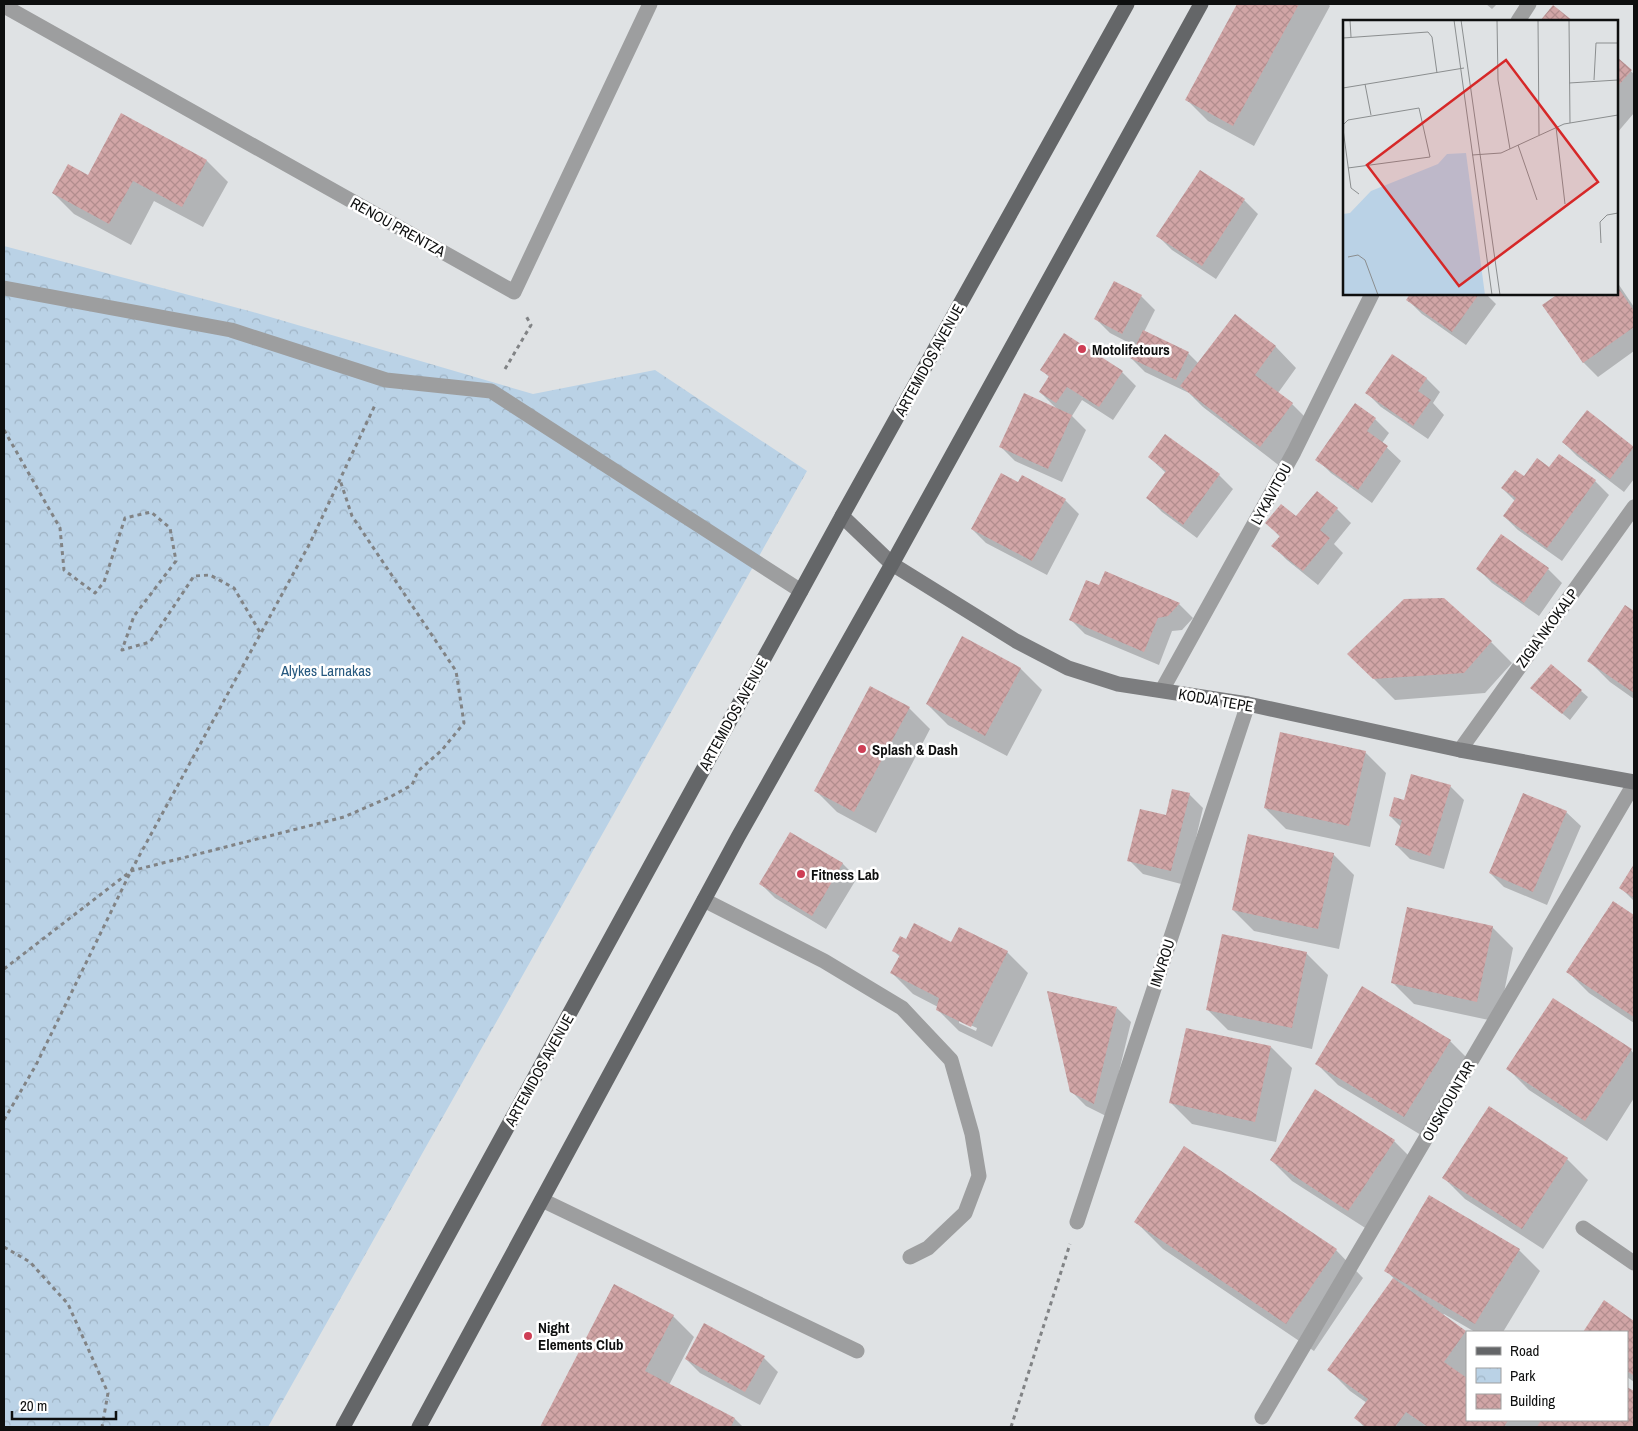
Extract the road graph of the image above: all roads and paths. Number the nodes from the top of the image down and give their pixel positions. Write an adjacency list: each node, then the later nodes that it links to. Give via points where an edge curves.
1 (650, 4): 8 (street)
2 (1127, 4): 15 (main road, ARTEMIDOS AVENUE)
3 (1201, 4): 16 (main road)
4 (1529, 4): 6 (street)
5 (4, 6): 8 (street, RENOU PRENTZA)
6 (1519, 20)
7 (4, 288): 10 (street, via 231,330)
8 (514, 292): 11 (path, via 531,325)
9 (1372, 295): 19 (street, LYKAVITOU, via 1294,452)
10 (386, 380): 11 (street); 13 (path)
11 (492, 391): 17 (street)
12 (4, 430): 18 (path, via 60,528 64,570 95,593 104,582 125,518 151,512 170,528 176,562 134,616 122,650 150,642 194,576 210,575 234,588)
13 (340, 479): 18 (path); 23 (path, via 352,516 456,671 464,723 442,750 418,770 412,784 390,797 344,817)
14 (1634, 507): 21 (street, ZIGIA NKOKALP)
15 (842, 516): 16 (street, KODJA TEPE); 17 (main road, ARTEMIDOS AVENUE)
16 (892, 564): 19 (street, KODJA TEPE, via 1016,641 1068,668 1118,684); 24 (main road)
17 (801, 591): 36 (main road, ARTEMIDOS AVENUE)
18 (261, 634): 23 (path)
19 (1162, 690): 20 (street, KODJA TEPE)
20 (1248, 704): 21 (street, KODJA TEPE); 28 (street, IMVROU)
21 (1460, 750): 22 (street, KODJA TEPE)
22 (1634, 783): 34 (street, OUSKIOUNTAR)
23 (131, 871): 25 (path); 26 (path, via 36,1065)
24 (704, 900): 27 (main road); 31 (street, via 824,961 902,1008 951,1060 972,1134 979,1176 965,1213 928,1248)
25 (4, 969)
26 (4, 1120)
27 (542, 1200): 33 (street); 37 (main road)
28 (1077, 1222): 38 (path)
29 (1583, 1228): 32 (street)
30 (4, 1247): 35 (path, via 30,1262 68,1304 108,1393)
31 (910, 1257)
32 (1634, 1262)
33 (857, 1351)
34 (1262, 1417)
35 (102, 1427)
36 (344, 1427)
37 (419, 1427)
38 (1011, 1427)

